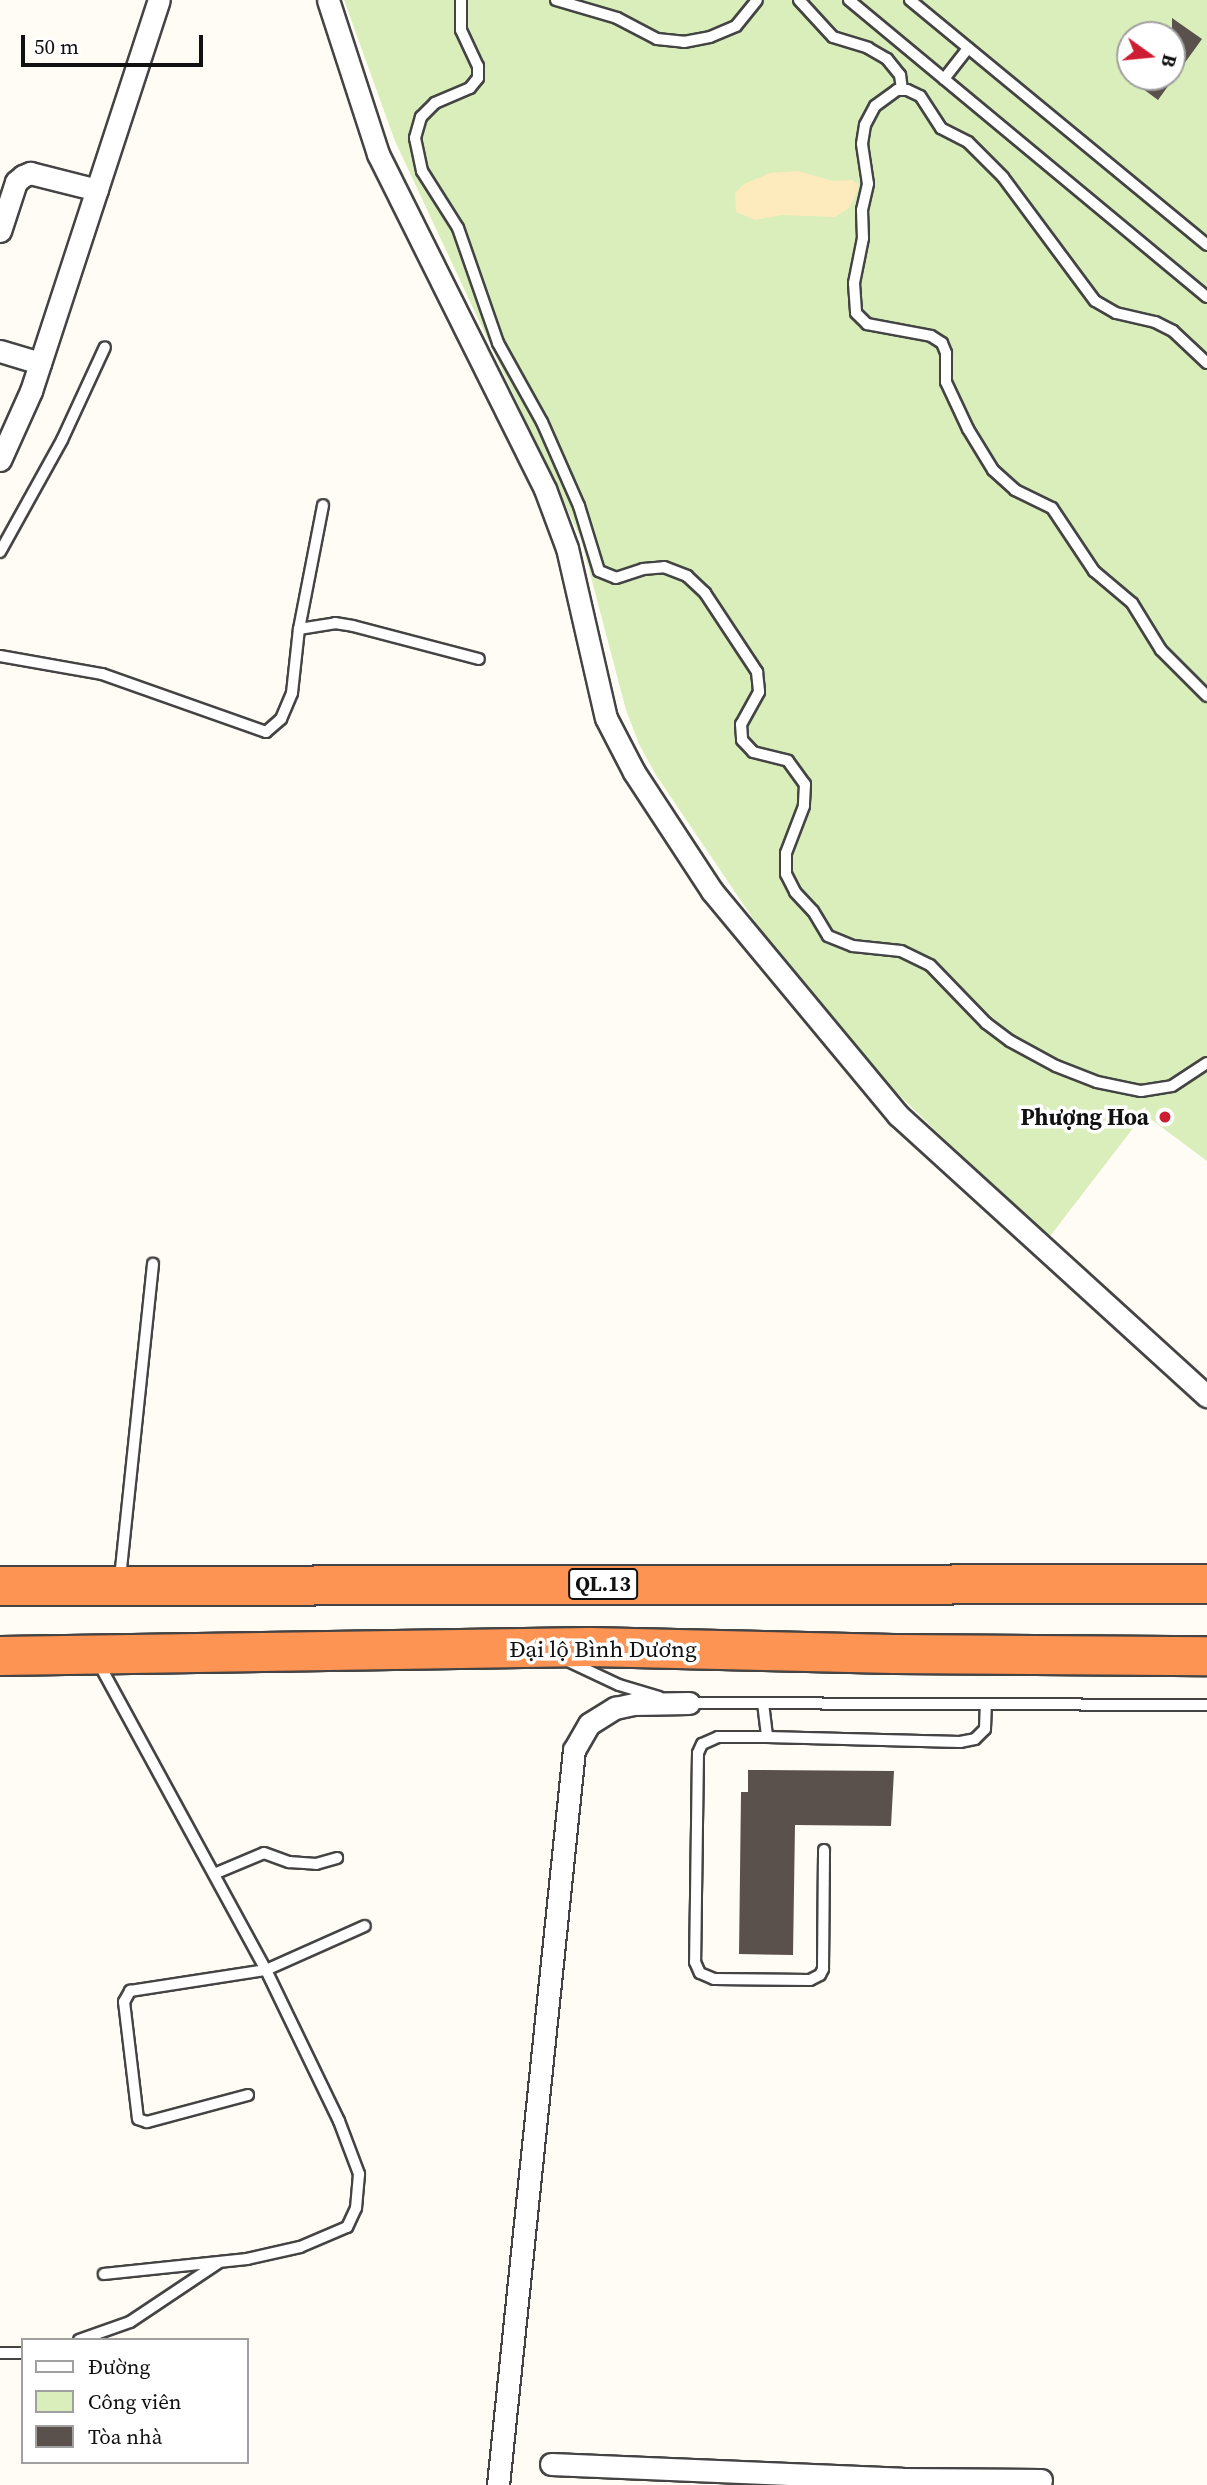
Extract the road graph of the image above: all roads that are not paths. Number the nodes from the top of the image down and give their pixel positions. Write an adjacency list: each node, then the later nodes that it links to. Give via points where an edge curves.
1 (159, 0): 12 (street)
2 (328, 0): 29 (street, via 378,154 545,489 567,548 606,718 634,772 712,891 898,1115)
3 (461, 0): 27 (lane, via 461,30 478,66 478,78 470,88 435,103 421,117 415,138 422,170 458,228 498,343 571,486 599,571 616,578 664,567 687,576 705,593 757,672 759,692 741,724 742,740 753,752 788,761 805,784 804,806 786,853 786,874 795,892 828,936 853,946 901,951 922,961 986,1023 1056,1066 1097,1082 1141,1091 1172,1086)
4 (556, 0): 5 (lane, via 617,18 657,39 684,42 736,26)
5 (757, 0)
6 (799, 0): 11 (lane, via 833,37 877,51 887,59 900,75)
7 (849, 0): 10 (lane)
8 (910, 0): 9 (lane)
9 (968, 48): 10 (lane); 14 (lane)
10 (944, 79): 15 (lane)
11 (902, 89): 19 (lane, via 920,96 941,128 968,142 990,163 1094,301 1173,331); 26 (lane, via 888,93 875,106 862,137 868,184 854,283 856,313 867,324 931,335 942,343 946,382 993,470 1015,490 1052,508 1094,571 1132,603 1161,650)
12 (97, 190): 13 (street, via 30,173 16,182); 18 (street)
13 (0, 231)
14 (1207, 245)
15 (1207, 297)
16 (105, 347): 22 (lane, via 62,440)
17 (0, 351): 18 (street)
18 (40, 363): 20 (street)
19 (1207, 363)
20 (0, 460)
21 (323, 505): 23 (lane)
22 (0, 552)
23 (299, 629): 24 (lane, via 292,693 281,719 266,732 102,674); 25 (lane, via 335,623)
24 (0, 656)
25 (479, 659)
26 (1207, 696)
27 (1207, 1063)
28 (153, 1264): 30 (lane)
29 (1207, 1396)
30 (119, 1584): 31 (highway, QL.13); 32 (highway, QL.13)
31 (1207, 1584)
32 (0, 1587)
33 (528, 1648): 34 (highway, Đại lộ Bình Dương); 35 (highway, Đại lộ Bình Dương); 37 (lane, via 619,1685)
34 (95, 1656): 36 (highway, Đại lộ Bình Dương); 44 (lane)
35 (1207, 1656)
36 (0, 1657)
37 (685, 1703): 38 (lane); 56 (street, via 615,1708 589,1724 573,1750)
38 (763, 1703): 39 (lane); 41 (lane)
39 (986, 1703): 40 (lane); 41 (lane, via 985,1729 969,1741)
40 (1207, 1705)
41 (767, 1737): 42 (lane, via 718,1737 702,1744 698,1753 695,1962 700,1973 714,1979 810,1980 820,1975)
42 (824, 1850)
43 (337, 1858): 44 (lane, via 317,1864 289,1862 264,1853)
44 (214, 1874): 46 (lane)
45 (365, 1926): 46 (lane)
46 (267, 1970): 47 (lane, via 130,1992 124,2002 138,2119 147,2122); 48 (lane, via 339,2121 359,2174 356,2208 347,2227 300,2247)
47 (248, 2095)
48 (220, 2261): 49 (lane); 50 (lane, via 130,2322)
49 (104, 2274)
50 (85, 2338)
51 (0, 2353): 52 (lane)
52 (21, 2353)
53 (551, 2464): 55 (street)
54 (1041, 2480): 55 (street)
55 (902, 2482)
56 (498, 2485)

